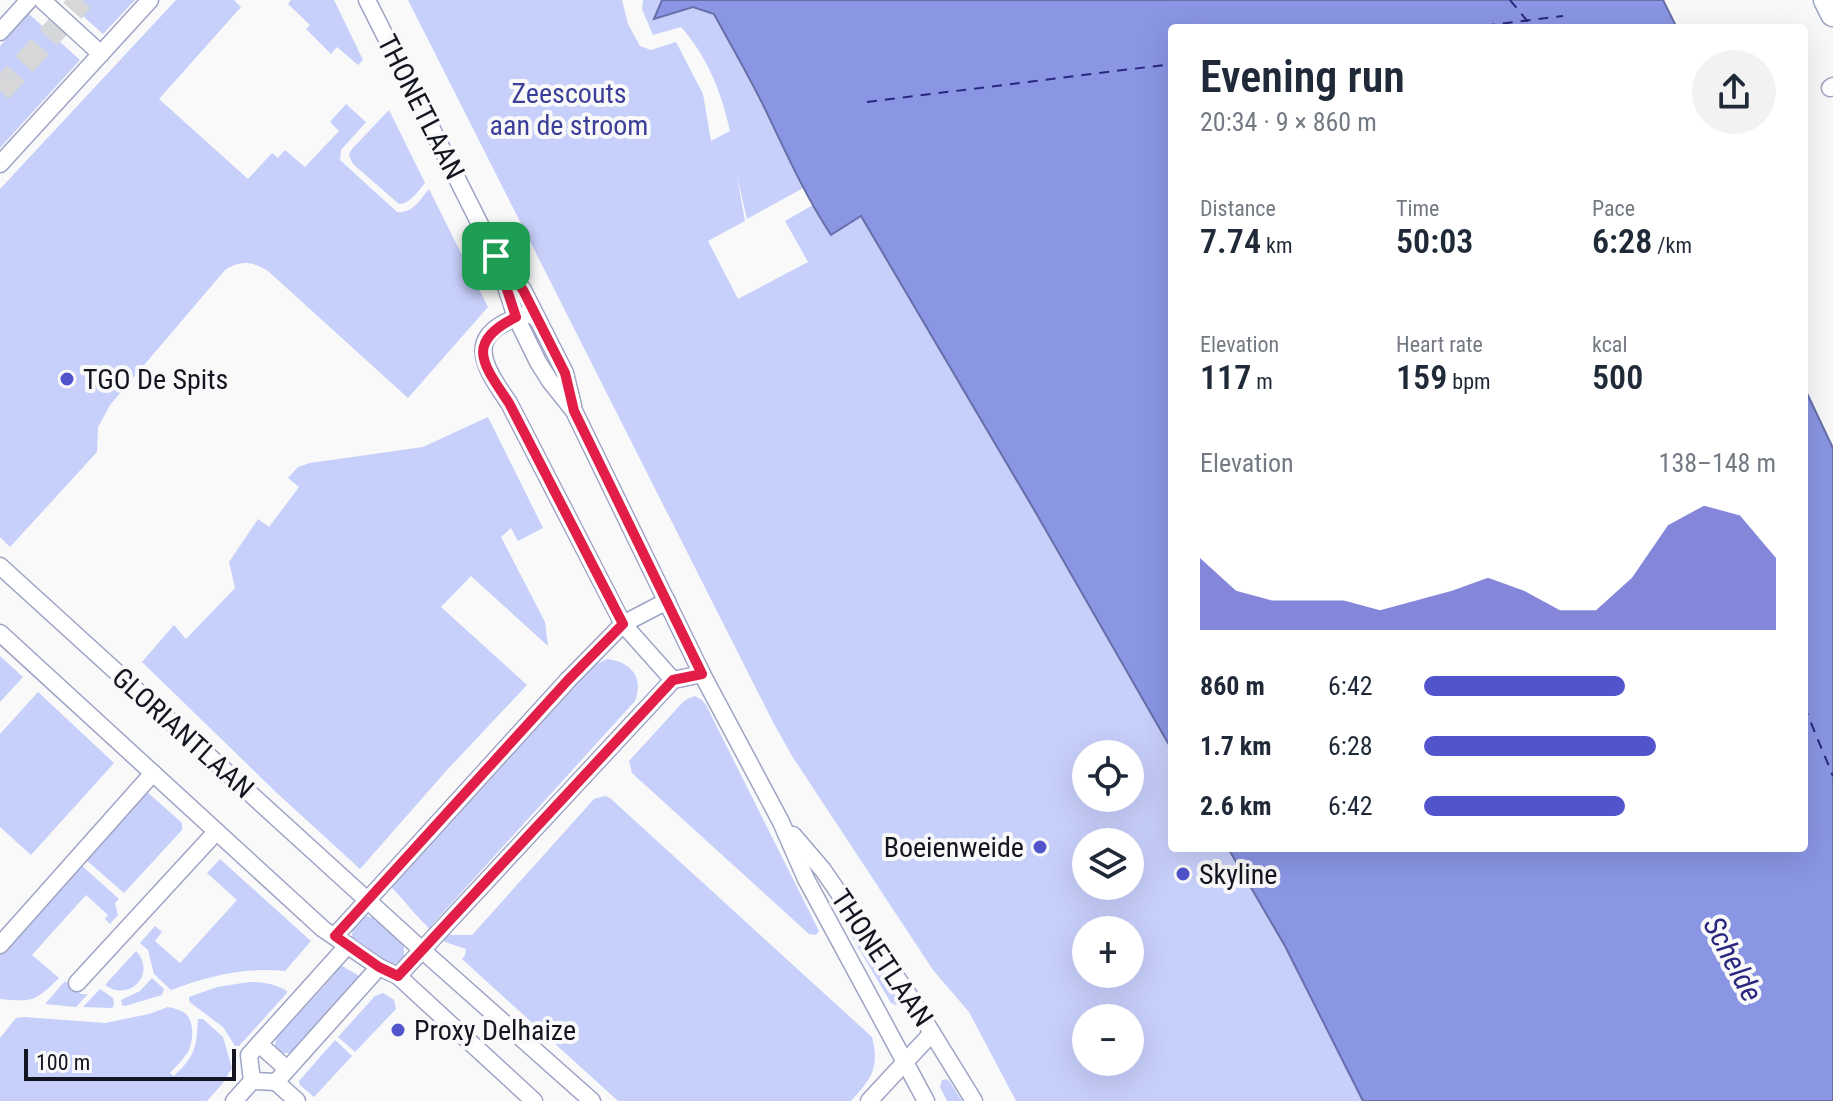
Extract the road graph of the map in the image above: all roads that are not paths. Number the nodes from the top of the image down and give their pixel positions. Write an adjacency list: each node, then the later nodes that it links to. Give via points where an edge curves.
1 (29, 0): 7 (street)
2 (42, 0): 8 (street)
3 (150, 0): 8 (street)
4 (367, 0): 10 (street, THONETLAAN)
5 (1826, 0): 6 (street)
6 (1833, 14)
7 (0, 32)
8 (101, 54): 9 (street)
9 (0, 164)
10 (496, 256): 11 (street, THONETLAAN); 12 (street, THONETLAAN)
11 (516, 317): 12 (street, via 527,314); 13 (street, THONETLAAN, via 544,371); 16 (street, via 488,335 482,357)
12 (538, 320): 13 (street, THONETLAAN, via 565,373)
13 (574, 411): 15 (street, THONETLAAN)
14 (0, 566): 23 (street, GLORIANTLAAN)
15 (667, 601): 16 (street); 18 (street, THONETLAAN)
16 (623, 624): 19 (street); 23 (street)
17 (0, 633): 20 (street, GLORIANTLAAN)
18 (702, 674): 19 (street); 21 (street, THONETLAAN)
19 (673, 680): 26 (street)
20 (153, 773): 22 (street, GLORIANTLAAN); 25 (street)
21 (781, 822): 30 (street, THONETLAAN, via 823,870); 32 (street, THONETLAAN)
22 (216, 832): 24 (street, GLORIANTLAAN); 29 (street, GLORIANTLAAN)
23 (367, 900): 24 (street); 26 (street, GLORIANTLAAN)
24 (342, 941): 27 (street, GLORIANTLAAN); 31 (street)
25 (0, 945)
26 (422, 950): 28 (street); 38 (street, GLORIANTLAAN)
27 (379, 967): 28 (street, GLORIANTLAAN); 33 (street)
28 (398, 976): 37 (street, GLORIANTLAAN)
29 (77, 983)
30 (932, 1033): 32 (street); 41 (street, THONETLAAN)
31 (259, 1044): 33 (street); 34 (street, via 249,1055)
32 (904, 1061): 39 (street); 40 (street, THONETLAAN)
33 (282, 1076): 34 (street); 36 (street)
34 (252, 1081): 35 (street)
35 (234, 1101)
36 (297, 1101)
37 (534, 1101)
38 (592, 1101)
39 (869, 1101)
40 (926, 1101)
41 (974, 1101)

